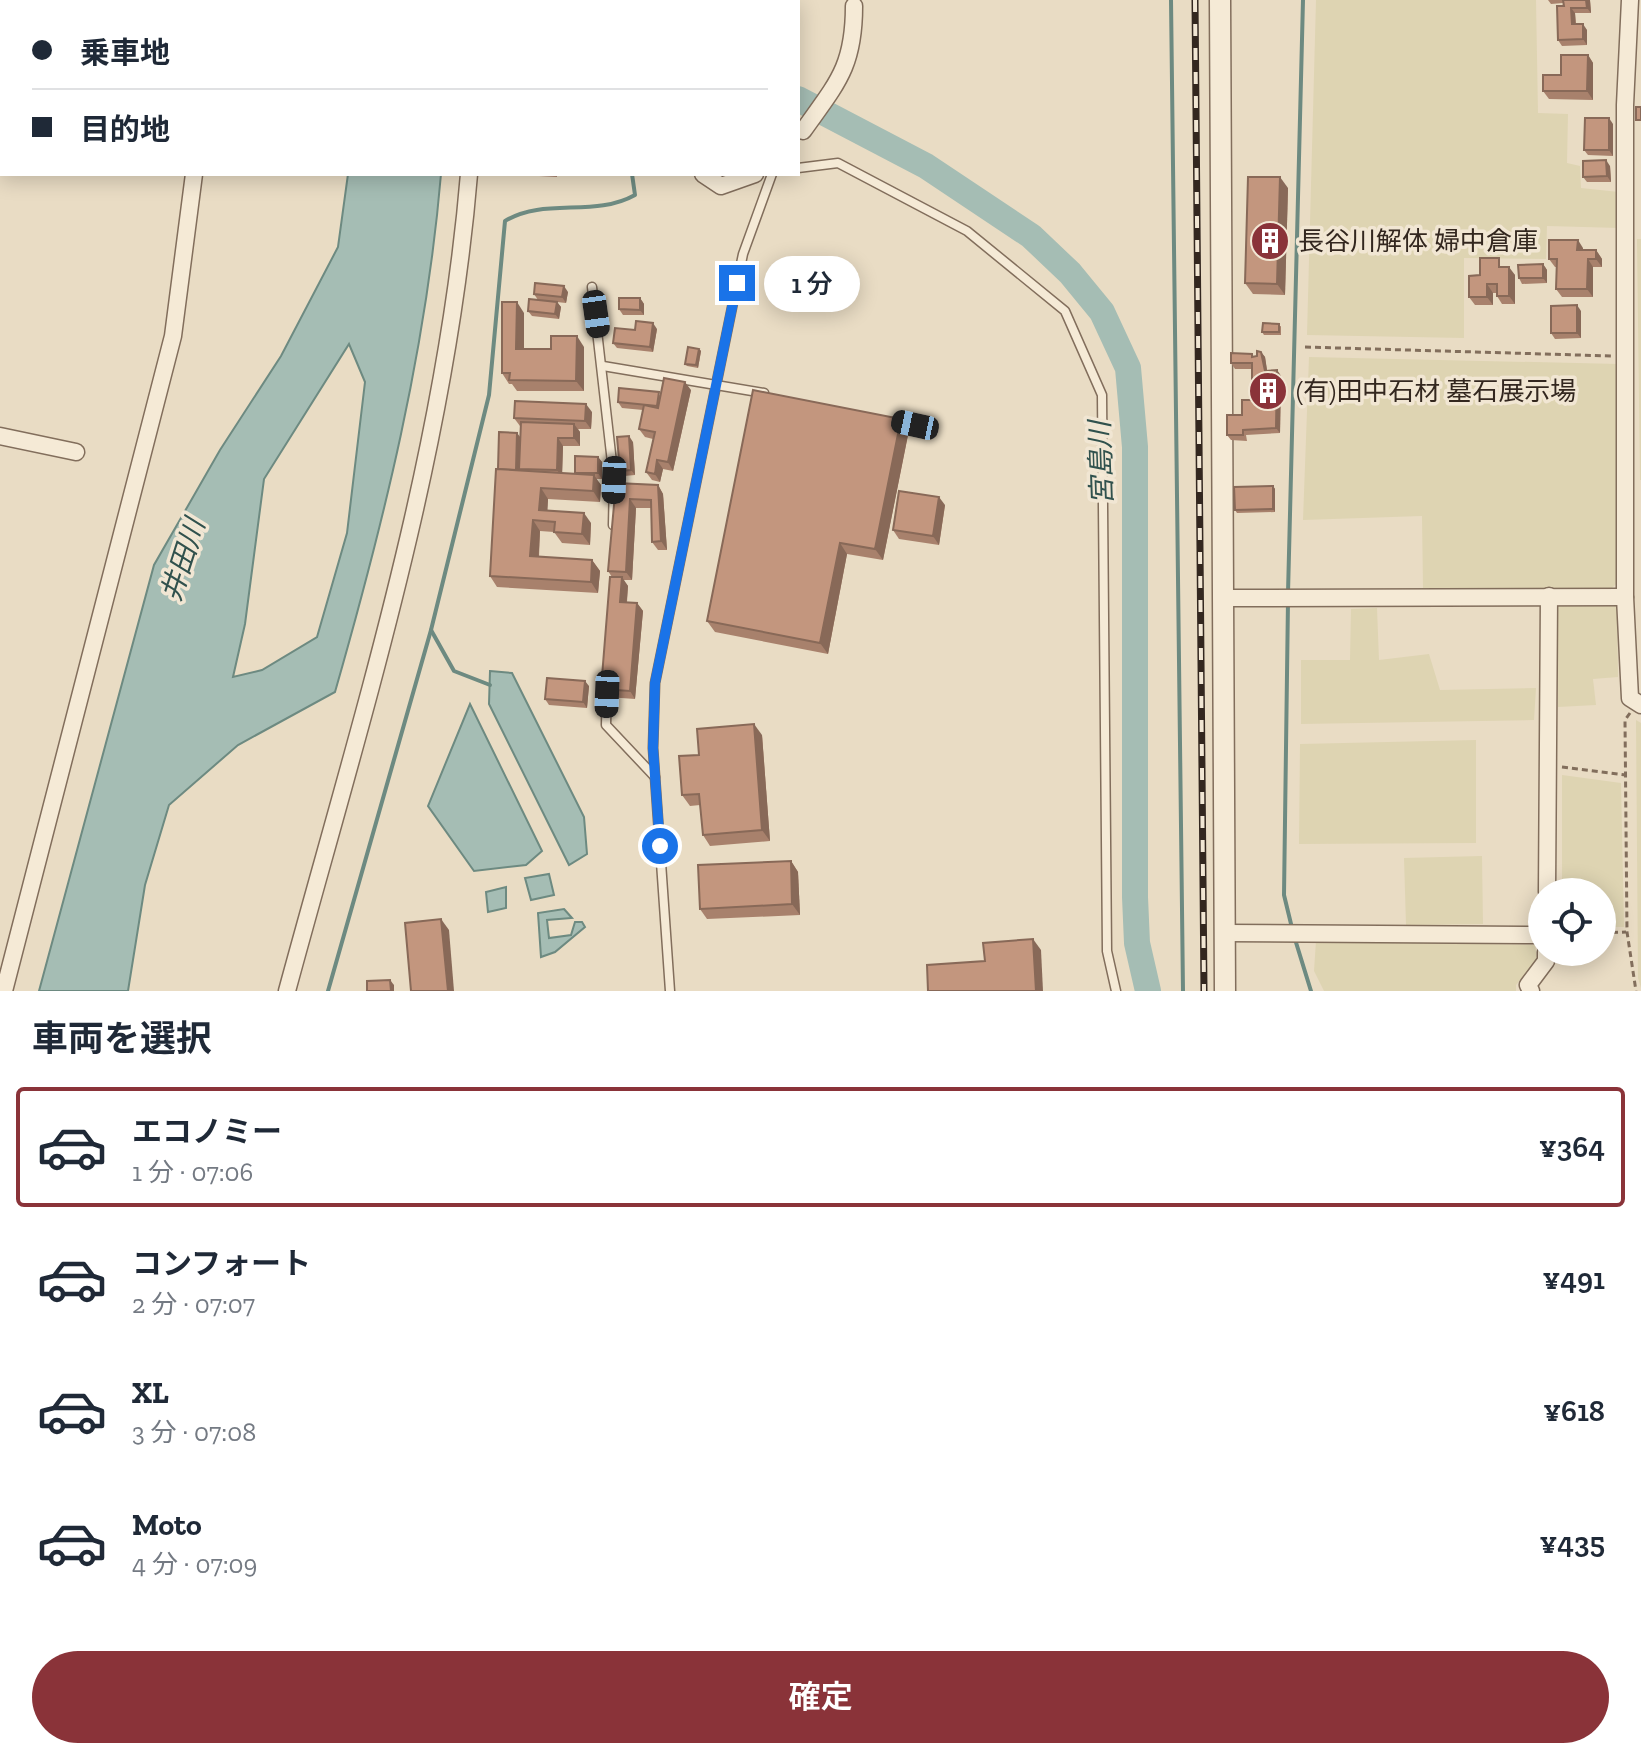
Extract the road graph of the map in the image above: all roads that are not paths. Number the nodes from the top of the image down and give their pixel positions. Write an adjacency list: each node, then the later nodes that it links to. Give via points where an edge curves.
1 (1220, 0): 22 (street)
2 (1630, 0): 21 (street, via 1625,105)
3 (854, 6): 4 (street, via 850,61)
4 (800, 135)
5 (800, 168): 33 (lane, via 838,163 967,231 1065,311 1102,395 1107,951)
6 (194, 176): 30 (street, via 173,336)
7 (469, 176): 31 (street, via 442,378 386,633)
8 (706, 176): 9 (street, via 721,186)
9 (749, 176)
10 (771, 176): 13 (lane, via 743,254)
11 (592, 287): 12 (lane)
12 (603, 366): 13 (lane); 19 (lane, via 614,480)
13 (716, 383): 14 (lane); 25 (lane, via 655,683)
14 (777, 396)
15 (885, 419): 16 (lane)
16 (915, 425)
17 (0, 436): 18 (street)
18 (76, 452)
19 (612, 542)
20 (1549, 596): 21 (street); 22 (street); 26 (street)
21 (1625, 597): 24 (street, via 1630,698)
22 (1223, 598): 27 (street)
23 (608, 679): 25 (lane, via 606,725)
24 (1639, 704)
25 (656, 778): 32 (lane)
26 (1547, 878)
27 (1226, 933): 28 (street); 34 (street)
28 (1528, 935)
29 (1542, 966): 35 (street, via 1528,985)
30 (4, 991)
31 (287, 991)
32 (670, 991)
33 (1116, 991)
34 (1225, 991)
35 (1531, 991)

